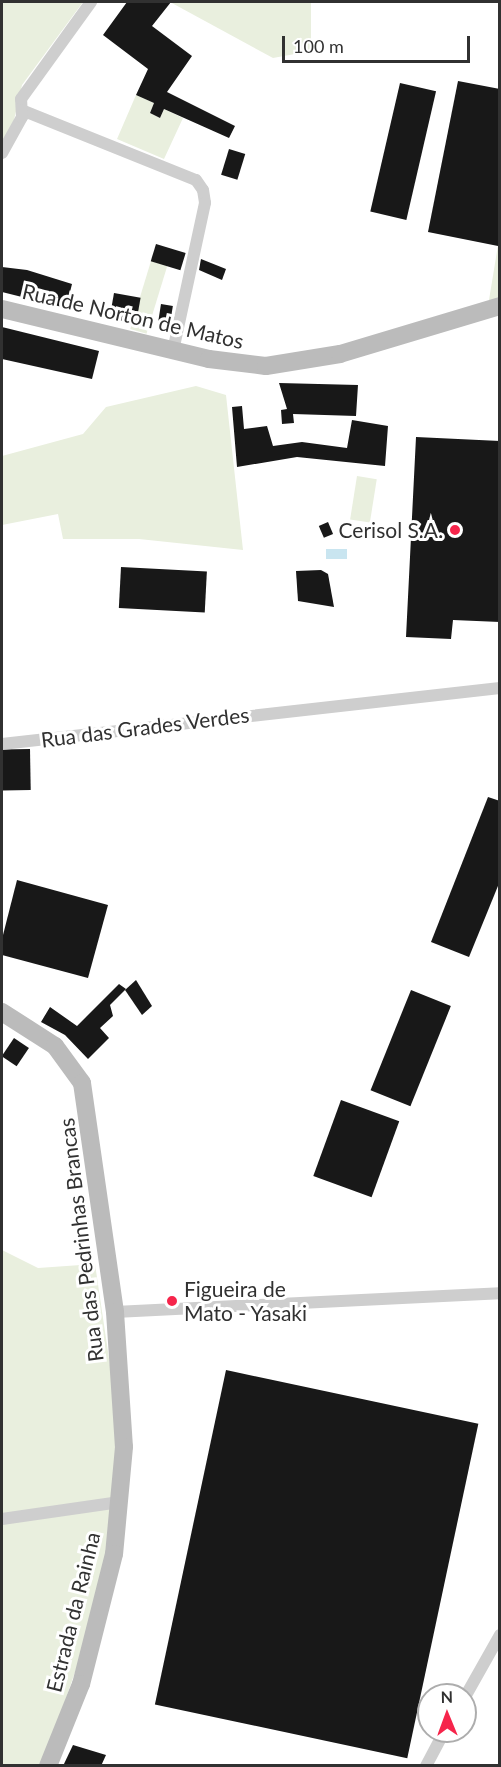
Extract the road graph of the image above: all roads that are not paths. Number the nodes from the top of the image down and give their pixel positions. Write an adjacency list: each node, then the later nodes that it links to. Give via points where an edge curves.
1 (91, 2): 2 (street, via 21,99)
2 (24, 111): 3 (street); 6 (street, via 196,180 204,190 205,203)
3 (2, 153)
4 (500, 306): 6 (street, Rua de Norton de Matos, via 340,354 293,363 237,363)
5 (2, 309): 6 (street, Rua de Norton de Matos)
6 (173, 351)
7 (500, 688): 8 (street, Rua das Grades Verdes)
8 (2, 744)
9 (2, 1012): 11 (street, Rua das Pedrinhas Brancas, via 55,1046 82,1083)
10 (500, 1293): 11 (street)
11 (115, 1312): 12 (street, Rua das Pedrinhas Brancas, via 124,1447)
12 (120, 1502): 13 (street); 17 (street, Estrada da Rainha, via 114,1554 81,1684)
13 (2, 1519)
14 (500, 1635): 15 (street)
15 (472, 1683)
16 (439, 1743): 18 (street)
17 (48, 1766)
18 (426, 1766)

